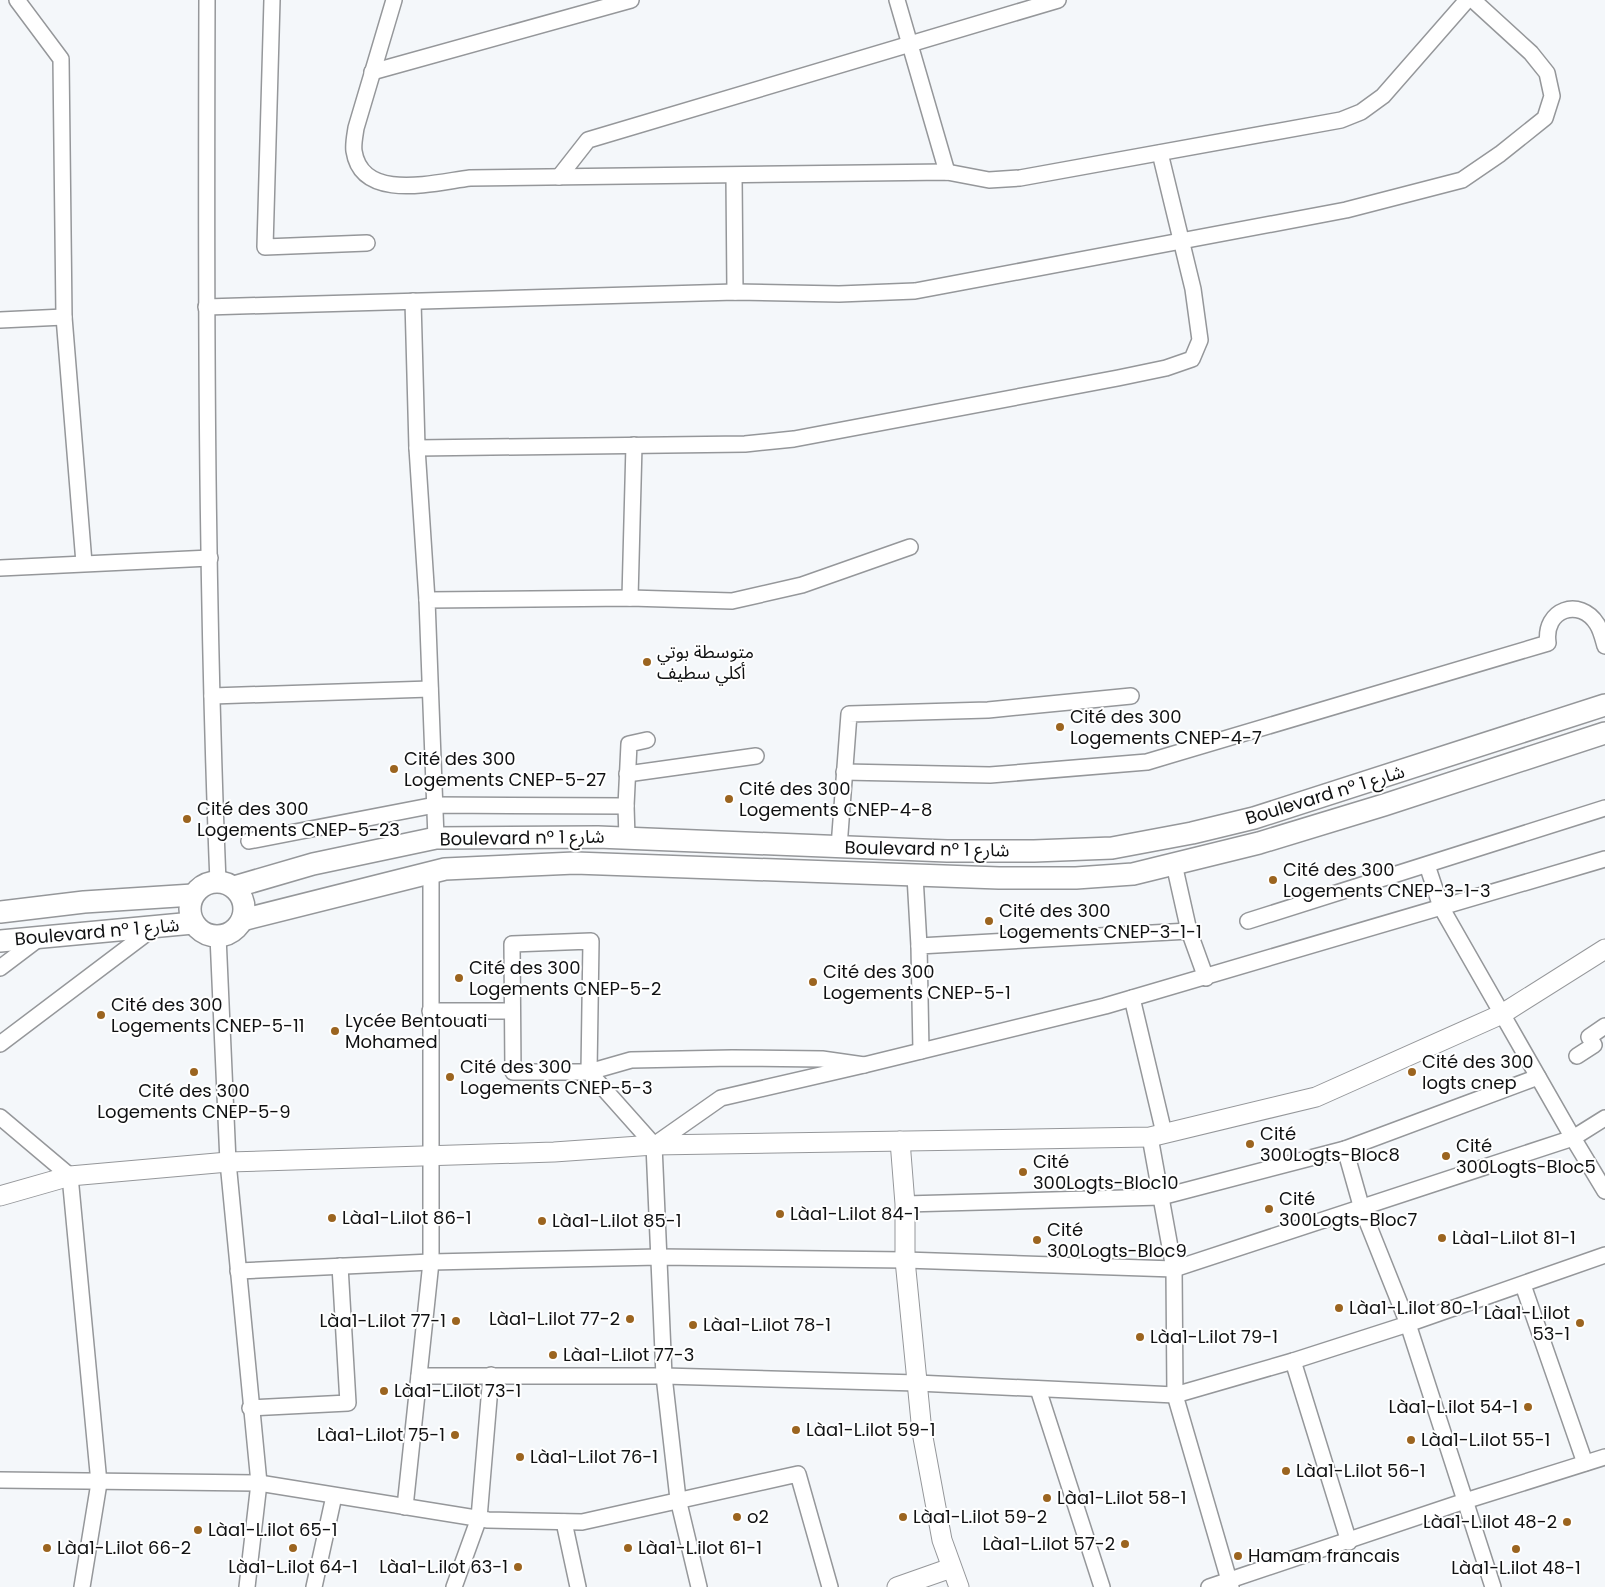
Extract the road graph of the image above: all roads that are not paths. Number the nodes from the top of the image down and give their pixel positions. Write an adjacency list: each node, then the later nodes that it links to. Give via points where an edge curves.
1 (17, 0): 21 (street, via 61,59)
2 (207, 0): 20 (street)
3 (272, 0): 17 (street, via 265,247)
4 (394, 0): 11 (street)
5 (631, 0): 11 (street)
6 (897, 0): 10 (street)
7 (1058, 0): 10 (street)
8 (1467, 0): 12 (street, via 1383,96 1361,112 1321,125)
9 (1473, 0): 16 (street, via 1531,53 1547,73 1552,96 1544,118 1462,180 1310,218)
10 (910, 42): 13 (street); 15 (street, via 588,140)
11 (372, 72): 15 (street, via 356,128 354,149 357,164 376,181 422,186 470,178)
12 (1160, 153): 13 (street, via 1020,178 989,180); 16 (street)
13 (947, 172): 14 (street)
14 (734, 176): 15 (street); 18 (street)
15 (559, 177)
16 (1181, 242): 18 (street, via 915,291 838,294); 23 (street, via 1193,289 1200,340 1192,359 1182,363 794,439 745,444)
17 (366, 243)
18 (735, 292): 19 (street)
19 (413, 301): 20 (street); 24 (street)
20 (206, 307): 26 (street)
21 (64, 316): 22 (street); 27 (street)
22 (0, 320)
23 (634, 445): 24 (street); 29 (street)
24 (417, 448): 30 (street)
25 (910, 547): 29 (street, via 802,585 732,601)
26 (210, 558): 27 (street); 33 (street)
27 (84, 563): 28 (street)
28 (0, 568)
29 (630, 598): 30 (street)
30 (427, 600): 32 (street)
31 (1605, 646): 39 (street, via 1597,624 1590,616 1580,610 1568,610 1550,620 1548,643 1147,762 990,776)
32 (430, 689): 33 (street); 41 (street)
33 (212, 696): 53 (street)
34 (1131, 696): 39 (street, via 979,710 848,714)
35 (1605, 705): 47 (main road, Boulevard n° شارع 1, via 1254,818 1139,843 1112,848 1034,851)
36 (1605, 732): 49 (main road, Boulevard n° شارع 1, via 1347,816)
37 (647, 740): 40 (street, via 629,744)
38 (756, 756): 40 (street)
39 (844, 772): 47 (street)
40 (627, 774): 42 (street)
41 (435, 805): 42 (street); 44 (street); 46 (street)
42 (626, 806): 45 (street)
43 (1605, 808): 50 (street)
44 (436, 838): 45 (main road, Boulevard n° شارع 1); 53 (main road, Boulevard n° شارع 1)
45 (627, 838): 47 (main road, Boulevard n° شارع 1)
46 (249, 841)
47 (839, 847)
48 (1605, 859): 55 (street)
49 (1174, 864): 52 (main road, Boulevard n° شارع 1, via 1133,874 1076,878); 61 (street)
50 (1427, 865): 55 (street); 58 (street)
51 (431, 872): 52 (main road, Boulevard n° شارع 1, via 574,863); 57 (main road, Boulevard n° شارع 1); 70 (street)
52 (915, 876): 65 (street)
53 (226, 884): 54 (main road, via 206,884); 57 (main road, via 243,902)
54 (193, 895): 56 (main road, Boulevard n° شارع 1, via 84,902); 59 (main road, via 189,909)
55 (1441, 907): 68 (street); 72 (street)
56 (0, 912)
57 (242, 920): 63 (main road, via 232,931)
58 (1248, 921)
59 (193, 924): 60 (main road, Boulevard n° شارع 1); 63 (main road, via 204,933)
60 (158, 925): 62 (main road, Boulevard n° شارع 1); 74 (street)
61 (1189, 931): 65 (street); 68 (street)
62 (42, 936): 64 (main road, Boulevard n° شارع 1); 67 (street)
63 (218, 936): 88 (street)
64 (0, 941)
65 (919, 946): 75 (street)
66 (1605, 949): 72 (street)
67 (0, 968)
68 (1206, 978): 69 (street)
69 (1132, 998): 75 (street); 82 (street)
70 (430, 1011): 71 (street); 87 (street)
71 (512, 1011): 78 (street, via 513,1072); 78 (street, via 512,944 591,941)
72 (1502, 1014): 79 (street); 82 (street, via 1316,1097)
73 (1605, 1026): 76 (street, via 1589,1037 1594,1045)
74 (0, 1044)
75 (921, 1051): 77 (street)
76 (1578, 1056)
77 (864, 1065): 78 (street, via 822,1059 631,1060); 85 (street, via 721,1098)
78 (589, 1072): 85 (street)
79 (1538, 1077): 83 (street); 86 (street)
80 (0, 1117): 89 (street)
81 (1605, 1118): 83 (street)
82 (1157, 1135): 84 (street); 92 (street)
83 (1573, 1138): 90 (street); 94 (street)
84 (900, 1141): 85 (street); 93 (street)
85 (654, 1145): 87 (street); 96 (street)
86 (1345, 1149): 92 (street); 94 (street)
87 (430, 1156): 88 (street); 98 (street)
88 (228, 1162): 89 (street); 101 (street)
89 (70, 1176): 91 (street); 115 (street)
90 (1605, 1191)
91 (0, 1196)
92 (1161, 1197): 93 (street); 100 (street)
93 (905, 1204): 97 (street)
94 (1362, 1209): 100 (street); 103 (street)
95 (1605, 1255): 102 (street)
96 (659, 1256): 97 (street); 98 (street); 107 (street)
97 (905, 1260): 100 (street); 108 (street)
98 (431, 1262): 99 (street); 106 (street)
99 (340, 1266): 101 (street); 111 (street, via 348,1403)
100 (1174, 1270): 110 (street)
101 (238, 1271): 111 (street)
102 (1522, 1285): 103 (street); 113 (street)
103 (1408, 1324): 104 (street); 119 (street)
104 (1293, 1361): 110 (street); 123 (street)
105 (491, 1375): 106 (street); 107 (street); 121 (street)
106 (419, 1376): 120 (street)
107 (664, 1376): 108 (street); 118 (street)
108 (917, 1383): 109 (street); 124 (street, via 922,1432 942,1540)
109 (1038, 1390): 110 (street); 136 (street)
110 (1174, 1395): 126 (street)
111 (250, 1408): 116 (street)
112 (1605, 1457): 113 (street)
113 (1585, 1463): 119 (street)
114 (0, 1480): 115 (street)
115 (98, 1483): 116 (street); 127 (street)
116 (259, 1483): 117 (street); 128 (street)
117 (334, 1496): 120 (street); 129 (street)
118 (678, 1499): 122 (street, via 582,1522); 132 (street); 133 (street, via 798,1474)
119 (1465, 1501): 123 (street); 138 (street)
120 (405, 1507): 121 (street)
121 (479, 1518): 122 (street); 130 (street)
122 (564, 1522): 131 (street)
123 (1348, 1542): 126 (street)
124 (951, 1568): 125 (street); 135 (street)
125 (929, 1582): 134 (street)
126 (1230, 1584): 137 (street)
127 (82, 1587)
128 (247, 1587)
129 (314, 1587)
130 (454, 1587)
131 (576, 1587)
132 (699, 1587)
133 (830, 1587)
134 (897, 1587)
135 (959, 1587)
136 (1102, 1587)
137 (1209, 1587)
138 (1493, 1587)

